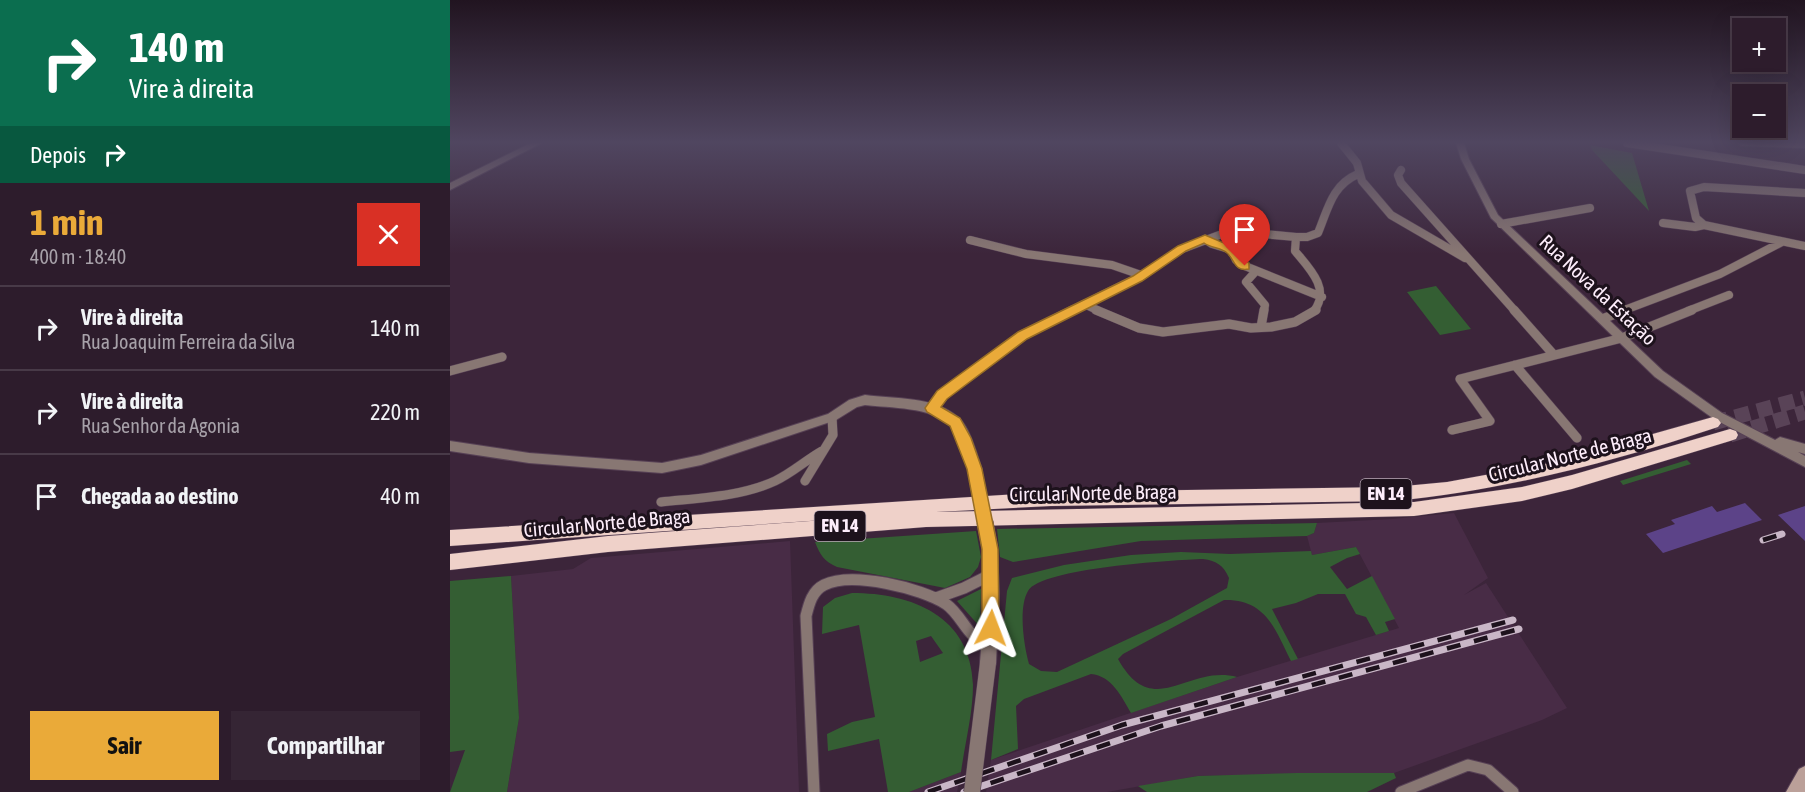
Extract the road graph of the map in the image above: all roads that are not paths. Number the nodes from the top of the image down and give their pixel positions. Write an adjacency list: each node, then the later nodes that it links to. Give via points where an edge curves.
1 (464, 180): 6 (street)
2 (1345, 180): 12 (street, via 1335,190 1318,233)
3 (1362, 180): 17 (street, via 1391,215 1460,257)
4 (1400, 180): 17 (street)
5 (1476, 180): 10 (street, Rua Nova da Estação)
6 (450, 187)
7 (1805, 193): 11 (street, via 1696,188 1690,191 1696,218)
8 (1590, 207): 10 (street)
9 (1663, 223): 11 (street)
10 (1502, 224): 23 (street, Rua Nova da Estação)
11 (1704, 225): 15 (street)
12 (1296, 237): 13 (street, via 1230,231); 21 (street, via 1295,251 1309,267)
13 (1205, 239): 18 (street, via 1232,250 1236,260); 19 (street)
14 (970, 240): 19 (street, via 1029,254 1109,264)
15 (1782, 242): 16 (street); 23 (street, via 1720,274)
16 (1805, 246)
17 (1468, 258): 26 (street)
18 (1256, 271): 21 (street); 24 (street, via 1246,282 1265,305)
19 (1141, 275): 22 (street)
20 (1730, 295): 25 (street)
21 (1322, 297): 24 (street, via 1311,315 1283,325)
22 (1084, 304): 24 (street, via 1122,322 1162,332 1230,324); 30 (street, via 1022,335 942,395)
23 (1602, 320): 25 (street, Rua Nova da Estação)
24 (1261, 327)
25 (1622, 338): 26 (street); 34 (street, Rua Nova da Estação, via 1690,398)
26 (1553, 354): 28 (street)
27 (502, 357): 29 (street)
28 (1515, 365): 33 (street, via 1460,379 1490,421); 36 (street)
29 (450, 371)
30 (932, 408): 31 (street, via 866,400 853,403); 45 (street, bridge, via 955,422 964,438 975,469)
31 (832, 417): 37 (street, via 701,460 662,468 529,458); 39 (street, via 834,433)
32 (1713, 423): 43 (highway, Circular Norte de Braga / EN 14, via 1550,470 1447,489 1394,494 977,502)
33 (1452, 430)
34 (1748, 432): 38 (street, Rua Nova da Estação); 40 (street, Rua Nova da Estação)
35 (1730, 435): 44 (highway, Circular Norte de Braga / EN 14, via 1522,494 1414,508 926,520 608,544)
36 (1577, 438)
37 (450, 446)
38 (1805, 449)
39 (822, 451): 41 (street); 42 (street, via 775,480 750,488)
40 (1805, 462)
41 (805, 481)
42 (661, 502)
43 (450, 538)
44 (450, 562)
45 (992, 574): 46 (street); 47 (street)
46 (936, 598): 47 (street, via 959,617 977,641); 49 (street, via 848,579 826,584 810,599 806,616)
47 (989, 645): 50 (street, bridge)
48 (1805, 775): 53 (main road)
49 (814, 792)
50 (972, 792)
51 (1401, 792): 52 (street, via 1468,765 1492,773)
52 (1513, 792)
53 (1795, 792)

